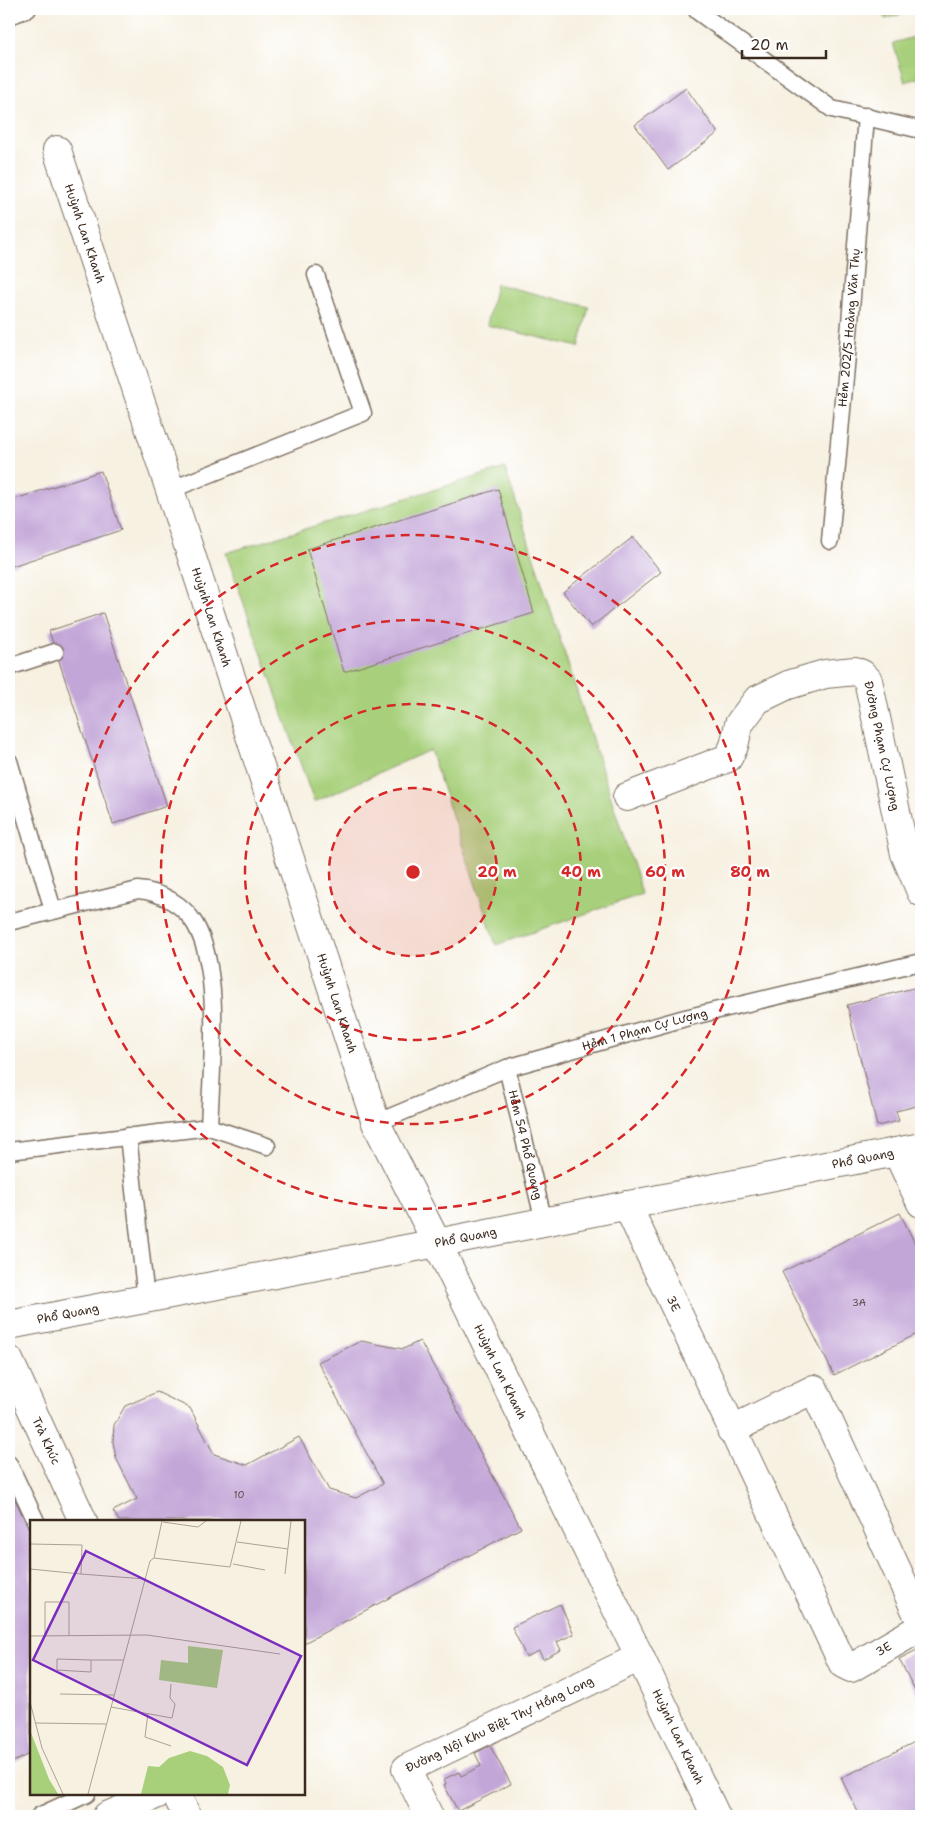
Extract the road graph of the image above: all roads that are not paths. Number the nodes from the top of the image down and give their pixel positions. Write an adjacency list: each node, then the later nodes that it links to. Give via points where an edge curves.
1 (28, 9): 3 (lane)
2 (697, 11): 4 (lane, via 832,109)
3 (9, 16)
4 (866, 116): 5 (lane); 9 (lane, Hẻm 202/5 Hoàng Văn Thụ)
5 (921, 130)
6 (57, 150): 8 (street, Huỳnh Lan Khanh)
7 (316, 275): 8 (lane, via 363,413)
8 (170, 490): 20 (street, Huỳnh Lan Khanh)
9 (830, 541)
10 (55, 652): 11 (lane)
11 (9, 667)
12 (9, 760): 16 (lane)
13 (627, 797): 14 (street, Đường Phạm Cự Lượng, via 728,758 738,724 757,700 788,685 825,674 855,671 868,680)
14 (913, 851): 15 (street, Đường Phạm Cự Lượng)
15 (921, 892)
16 (53, 910): 17 (lane); 21 (lane, via 138,890 153,891 175,902 194,923 207,954 211,981 213,1029)
17 (9, 922)
18 (921, 962): 19 (lane, Hẻm 1 Phạm Cự Lượng, via 685,1018)
19 (507, 1068): 20 (lane, Hẻm 1 Phạm Cự Lượng); 28 (lane, Hẻm 54 Phổ Quang)
20 (376, 1123): 29 (street, Huỳnh Lan Khanh)
21 (209, 1126): 22 (lane); 23 (lane)
22 (128, 1136): 25 (lane); 30 (lane)
23 (267, 1146)
24 (909, 1149): 26 (street); 27 (street, Phổ Quang)
25 (9, 1151)
26 (921, 1203)
27 (627, 1205): 28 (street, Phổ Quang); 33 (street, 3E)
28 (544, 1222): 29 (street, Phổ Quang)
29 (437, 1243): 30 (street, Phổ Quang); 37 (street, Huỳnh Lan Khanh)
30 (146, 1299): 31 (street, Phổ Quang)
31 (9, 1324)
32 (9, 1360): 36 (street, Trà Khúc)
33 (732, 1430): 33 (street, 3E, via 842,1664 851,1668 918,1629 920,1620 814,1390)
34 (9, 1464): 35 (lane)
35 (36, 1520)
36 (83, 1520)
37 (640, 1657): 44 (street, Đường Nội Khu Biệt Thự Hồng Long, via 406,1769); 45 (street, Huỳnh Lan Khanh)
38 (84, 1795): 41 (lane)
39 (156, 1795): 42 (street)
40 (176, 1795): 43 (street)
41 (39, 1816)
42 (107, 1816)
43 (187, 1816)
44 (429, 1816)
45 (716, 1816)

